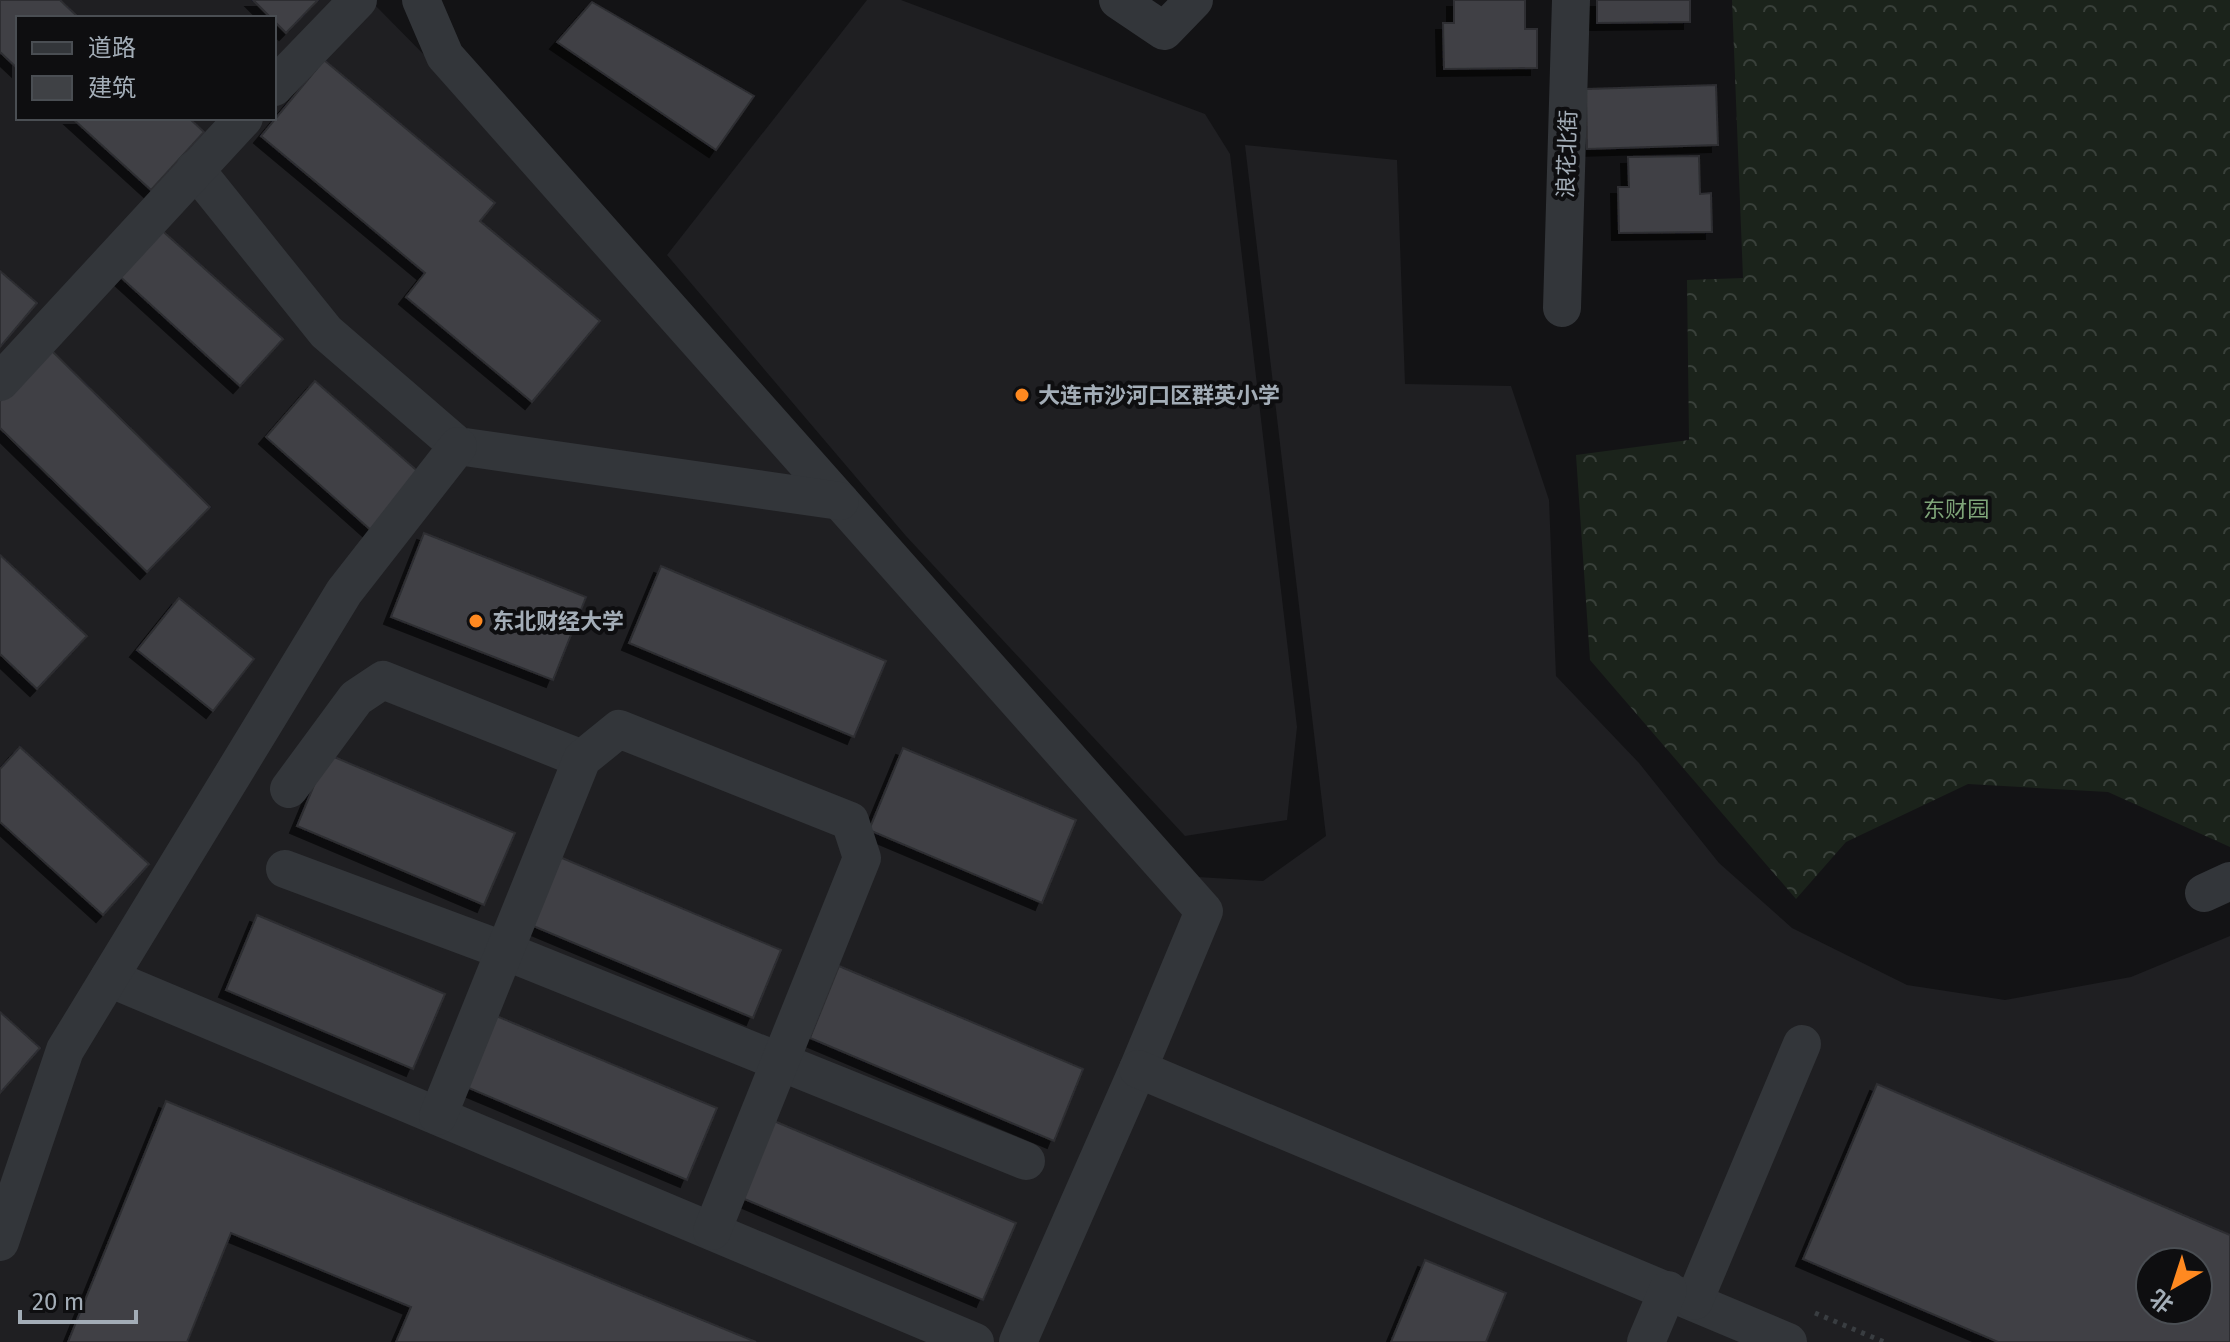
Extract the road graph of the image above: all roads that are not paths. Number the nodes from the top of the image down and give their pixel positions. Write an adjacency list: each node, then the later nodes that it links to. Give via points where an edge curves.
1 (358, 0): 6 (street)
2 (421, 0): 12 (street, via 445,56)
3 (1118, 0): 4 (street, via 1164,31)
4 (1194, 0)
5 (1571, 0): 9 (street, 浪花北街)
6 (276, 85)
7 (242, 120): 8 (street)
8 (195, 169): 10 (street); 11 (street, via 326,332)
9 (1562, 308)
10 (0, 382)
11 (458, 446): 12 (street); 17 (street, via 344,592)
12 (840, 501): 20 (street, via 1204,911)
13 (582, 759): 14 (street, via 383,680 356,698); 16 (street); 19 (street, via 619,729 850,821 862,858)
14 (289, 789)
15 (285, 869): 16 (street)
16 (505, 951): 19 (street); 21 (street)
17 (109, 978): 21 (street); 24 (street, via 65,1050)
18 (1802, 1044): 25 (street)
19 (780, 1063): 22 (street); 23 (street)
20 (1138, 1069): 25 (street); 27 (street)
21 (438, 1116): 23 (street)
22 (1026, 1161)
23 (712, 1231): 26 (street)
24 (0, 1242)
25 (1681, 1296): 28 (street); 29 (street)
26 (975, 1342)
27 (1018, 1342)
28 (1646, 1342)
29 (1788, 1342)

